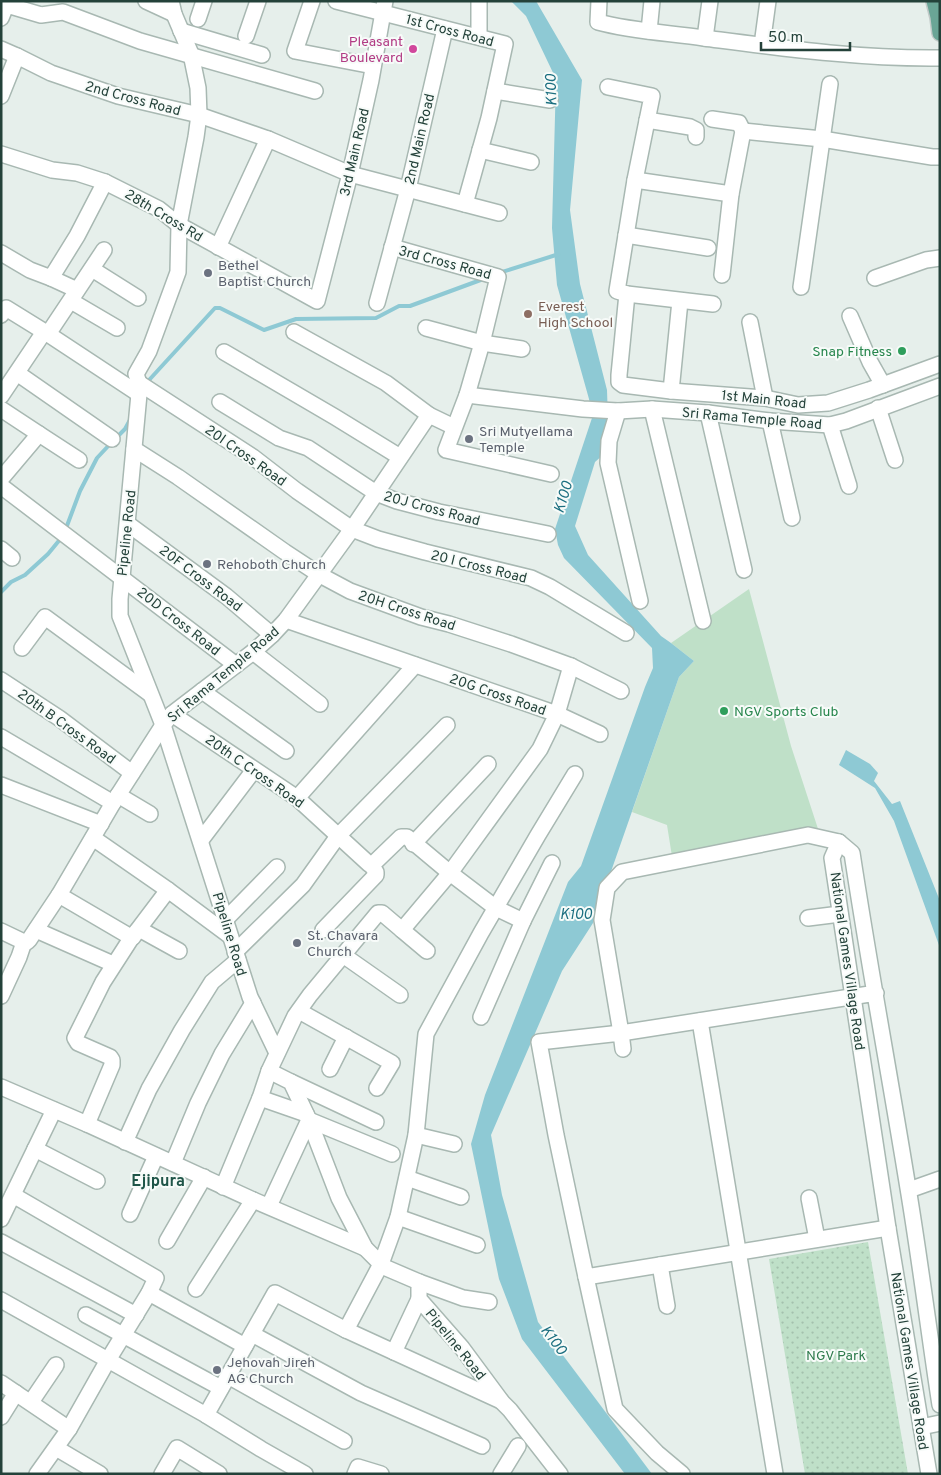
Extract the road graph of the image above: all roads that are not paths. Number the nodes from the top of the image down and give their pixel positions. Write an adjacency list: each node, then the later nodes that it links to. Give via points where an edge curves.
1 (146, 1): 14 (street)
2 (204, 1): 15 (street)
3 (258, 1): 20 (street)
4 (312, 1): 29 (street, via 295,51)
5 (336, 1): 12 (street, 1st Cross Road)
6 (479, 1): 21 (street)
7 (599, 1): 18 (street, via 598,22)
8 (652, 1): 18 (street)
9 (710, 1): 22 (street)
10 (768, 1): 23 (street)
11 (934, 1): 19 (main road)
12 (384, 7): 16 (street, 1st Cross Road); 29 (street, 3rd Main Road)
13 (5, 8): 25 (street, via 41,14 64,12 140,40)
14 (172, 8): 17 (street, Pipeline Road)
15 (198, 19)
16 (445, 29): 21 (street, 1st Cross Road); 50 (street, 2nd Main Road)
17 (181, 31): 25 (street, Pipeline Road); 26 (street)
18 (650, 31): 22 (street)
19 (940, 33)
20 (246, 36)
21 (479, 37): 33 (street, 1st Cross Road, via 505,44)
22 (705, 38): 23 (street)
23 (762, 46): 28 (street, via 850,55)
24 (1, 49): 27 (street, 2nd Cross Road)
25 (191, 54): 32 (street); 36 (street, Pipeline Road, via 198,88)
26 (262, 55)
27 (17, 56): 34 (street); 36 (street, 2nd Cross Road, via 51,74 118,96)
28 (940, 58)
29 (373, 66): 47 (street, 3rd Main Road)
30 (830, 84): 42 (street)
31 (608, 87): 38 (street, via 652,96)
32 (316, 91)
33 (495, 91): 35 (street); 43 (street)
34 (1, 96)
35 (550, 100)
36 (199, 116): 41 (street, 2nd Cross Road); 54 (street, Pipeline Road)
37 (712, 119): 39 (street, via 739,123)
38 (647, 120): 40 (street, via 690,127 696,130); 48 (street)
39 (743, 131): 42 (street); 51 (street)
40 (696, 136)
41 (268, 138): 47 (street, 2nd Cross Road); 56 (street)
42 (822, 140): 45 (street); 66 (street)
43 (480, 150): 46 (street); 52 (street)
44 (1, 154): 49 (street, 28th Cross Rd)
45 (940, 157)
46 (531, 162)
47 (350, 174): 50 (street, 2nd Cross Road); 70 (street, 3rd Main Road)
48 (635, 180): 51 (street); 55 (street)
49 (105, 182): 54 (street, 28th Cross Rd, via 159,210); 64 (street)
50 (408, 189): 52 (street, 2nd Cross Road); 57 (street, 2nd Main Road)
51 (731, 194): 63 (street)
52 (465, 204): 53 (street, 2nd Cross Road)
53 (499, 213)
54 (179, 225): 56 (street, 28th Cross Rd); 88 (street, Pipeline Road, via 178,272 136,374)
55 (626, 235): 58 (street); 67 (street, via 617,290)
56 (218, 247): 70 (street, 28th Cross Rd)
57 (392, 247): 72 (street, 2nd Main Road); 81 (street, 3rd Cross Road, via 498,277)
58 (708, 248)
59 (104, 250): 62 (street)
60 (1, 253): 64 (street)
61 (940, 258): 65 (street)
62 (92, 270): 68 (street); 69 (street)
63 (722, 276)
64 (51, 278): 68 (street)
65 (875, 278)
66 (801, 287)
67 (627, 294): 71 (street); 89 (street, 1st Main Road, via 619,382)
68 (74, 296): 77 (street); 80 (street)
69 (138, 298)
70 (317, 301)
71 (680, 301): 73 (street); 89 (street)
72 (377, 303)
73 (712, 304)
74 (1, 315): 80 (street, 20I Cross Road, via 6,308)
75 (850, 316): 86 (street)
76 (750, 322): 92 (street)
77 (117, 328)
78 (426, 328): 81 (street)
79 (294, 332): 99 (street, via 386,382)
80 (46, 333): 85 (street); 88 (street, 20I Cross Road)
81 (482, 343): 82 (street); 90 (street)
82 (522, 349)
83 (224, 352): 106 (street)
84 (940, 364): 86 (street, 1st Main Road)
85 (17, 373): 91 (street); 104 (street)
86 (883, 385): 92 (street, 1st Main Road, via 828,404 798,405)
87 (940, 386): 94 (street, Sri Rama Temple Road)
88 (139, 389): 105 (street, Pipeline Road); 116 (street, 20I Cross Road, via 253,457)
89 (671, 391): 92 (street, 1st Main Road)
90 (467, 395): 97 (street, Sri Rama Temple Road); 102 (street)
91 (1, 396)
92 (765, 398)
93 (220, 402): 113 (street, 20J Cross Road, via 279,438 308,448)
94 (878, 408): 101 (street, Sri Rama Temple Road); 108 (street)
95 (1, 409): 103 (street)
96 (652, 409): 97 (street, Sri Rama Temple Road); 98 (street, Sri Rama Temple Road); 123 (street)
97 (613, 410): 121 (street, via 608,463)
98 (708, 413): 100 (street, Sri Rama Temple Road); 118 (street)
99 (429, 415): 102 (street); 106 (street, Sri Rama Temple Road)
100 (770, 421): 101 (street, Sri Rama Temple Road); 114 (street)
101 (830, 425): 112 (street)
102 (454, 427): 109 (street, via 446,450)
103 (39, 434): 107 (street); 110 (street)
104 (112, 439)
105 (134, 449): 115 (street, Pipeline Road); 119 (street, 20H Cross Road)
106 (400, 457): 113 (street, Sri Rama Temple Road)
107 (79, 460)
108 (894, 460)
109 (551, 474)
110 (1, 479)
111 (1, 486): 120 (street, 20D Cross Road)
112 (849, 486)
113 (376, 493): 116 (street, Sri Rama Temple Road); 117 (street, 20J Cross Road, via 439,512)
114 (792, 518)
115 (128, 524): 120 (street, Pipeline Road); 125 (street, 20F Cross Road, via 226,596)
116 (352, 529): 119 (street, Sri Rama Temple Road); 124 (street, 20 I Cross Road, via 424,552 530,578)
117 (548, 534)
118 (744, 570)
119 (320, 575): 122 (street, Sri Rama Temple Road); 130 (street, 20H Cross Road, via 371,600)
120 (122, 577): 128 (street, 20D Cross Road); 134 (street, Pipeline Road, via 120,616)
121 (640, 601)
122 (286, 620): 125 (street, Sri Rama Temple Road); 129 (street, 20G Cross Road)
123 (703, 621)
124 (626, 633)
125 (272, 635): 127 (street, Sri Rama Temple Road)
126 (22, 648): 134 (street, via 44,618)
127 (253, 652): 128 (street, Sri Rama Temple Road); 135 (street)
128 (236, 665): 133 (street, Sri Rama Temple Road)
129 (415, 665): 136 (street, 20G Cross Road); 147 (street)
130 (571, 666): 132 (street, 20H Cross Road); 136 (street)
131 (1, 680): 144 (street, 20th B Cross Road, via 59,718)
132 (621, 690)
133 (202, 691): 137 (street, Sri Rama Temple Road); 141 (street)
134 (150, 694): 137 (street, Pipeline Road)
135 (320, 704)
136 (557, 714): 139 (street); 159 (street, 20G Cross Road, via 540,749)
137 (168, 720): 143 (street, 20th C Cross Road); 144 (street, Sri Rama Temple Road); 153 (street, Pipeline Road)
138 (447, 725): 151 (street)
139 (600, 734)
140 (1, 737): 148 (street)
141 (286, 751)
142 (488, 764): 155 (street)
143 (254, 770): 147 (street, 20th C Cross Road); 153 (street)
144 (132, 773): 148 (street, Sri Rama Temple Road)
145 (575, 774): 162 (street)
146 (1, 785): 150 (street)
147 (297, 798): 151 (street, 20th C Cross Road)
148 (116, 799): 149 (street); 150 (street, Sri Rama Temple Road)
149 (150, 814)
150 (101, 824): 152 (street, Sri Rama Temple Road)
151 (338, 836): 157 (street, 20th C Cross Road); 177 (street, via 303,885)
152 (93, 838): 160 (street); 161 (street, Sri Rama Temple Road)
153 (201, 840): 165 (street, Pipeline Road)
154 (839, 842): 163 (street, National Games Village Road, via 832,858); 180 (street, National Games Village Road, via 852,853); 187 (street, via 808,835 622,872 607,888 602,920)
155 (413, 844): 157 (street, via 407,837 401,837); 159 (street)
156 (552, 863): 166 (street)
157 (371, 865): 168 (street, via 376,875)
158 (277, 867): 165 (street)
159 (450, 873): 162 (street); 169 (street, 20G Cross Road)
160 (168, 890): 171 (street); 172 (street)
161 (59, 895): 167 (street, Sri Rama Temple Road); 171 (street)
162 (496, 908): 166 (street); 201 (street, via 426,1034)
163 (840, 914): 164 (street); 182 (street, National Games Village Road)
164 (808, 918)
165 (225, 920): 172 (street, Pipeline Road)
166 (523, 921): 185 (street)
167 (36, 930): 173 (street, Sri Rama Temple Road, via 28,942); 178 (street)
168 (323, 930)
169 (402, 930): 175 (street); 176 (street, via 378,913)
170 (1, 931): 173 (street)
171 (134, 934): 174 (street, via 141,930); 178 (street)
172 (230, 936): 177 (street, Pipeline Road)
173 (24, 942): 179 (street)
174 (179, 951)
175 (426, 951)
176 (343, 955): 181 (street); 184 (street)
177 (236, 956): 183 (street, Pipeline Road); 202 (street, via 206,990 182,1030 149,1089)
178 (113, 964): 200 (street, via 75,1038 112,1060)
179 (3, 987)
180 (876, 993): 182 (street); 213 (street, National Games Village Road)
181 (400, 995)
182 (853, 997): 186 (street); 222 (street, National Games Village Road)
183 (253, 1003): 190 (street, Pipeline Road); 207 (street, via 222,1054)
184 (299, 1011): 188 (street); 190 (street)
185 (481, 1017)
186 (700, 1020): 187 (street); 228 (street)
187 (621, 1033): 189 (street); 231 (street, via 539,1042)
188 (346, 1037): 191 (street); 194 (street, via 392,1063)
189 (623, 1048)
190 (277, 1053): 192 (street)
191 (330, 1069)
192 (269, 1071): 193 (street); 196 (street)
193 (290, 1082): 198 (street); 199 (street)
194 (378, 1088)
195 (3, 1091): 197 (street)
196 (260, 1098): 198 (street); 212 (street)
197 (54, 1110): 200 (street); 204 (street)
198 (307, 1117): 205 (street); 218 (street); 227 (street, via 339,1198)
199 (376, 1122)
200 (87, 1124): 202 (street)
201 (416, 1135): 203 (street); 209 (street)
202 (125, 1142): 206 (street)
203 (454, 1144)
204 (35, 1149): 211 (street); 214 (street)
205 (392, 1154)
206 (156, 1156): 207 (street); 219 (street)
207 (173, 1163): 208 (street)
208 (204, 1178): 212 (street); 224 (street)
209 (407, 1178): 215 (street); 220 (street)
210 (940, 1179): 213 (street)
211 (97, 1181)
212 (224, 1187): 217 (street)
213 (909, 1190): 252 (street, National Games Village Road)
214 (13, 1195): 221 (street); 234 (street, via 154,1276 156,1280)
215 (461, 1197)
216 (809, 1198): 223 (street)
217 (254, 1200): 218 (street); 233 (street)
218 (269, 1206): 227 (street)
219 (130, 1214)
220 (398, 1217): 226 (street); 229 (street)
221 (1, 1219)
222 (888, 1228): 223 (street); 256 (street, National Games Village Road)
223 (817, 1239): 228 (street)
224 (167, 1241)
225 (1, 1242): 240 (street)
226 (477, 1245)
227 (365, 1248): 229 (street)
228 (739, 1252): 230 (street); 272 (street)
229 (382, 1264): 232 (street); 241 (street)
230 (660, 1265): 231 (street); 238 (street)
231 (586, 1277): 271 (street, via 615,1409)
232 (419, 1282): 235 (street, Pipeline Road); 237 (street, via 463,1298)
233 (196, 1289)
234 (149, 1293): 240 (street); 243 (street)
235 (418, 1299): 244 (street); 251 (street, Pipeline Road, via 462,1348)
236 (1, 1300): 245 (street)
237 (489, 1302)
238 (666, 1306)
239 (86, 1315): 242 (street)
240 (136, 1316): 242 (street)
241 (346, 1330): 243 (street, via 275,1293); 244 (street)
242 (124, 1335): 245 (street); 247 (street)
243 (249, 1340): 247 (street); 259 (street)
244 (394, 1352): 251 (street)
245 (108, 1360): 253 (street); 257 (street)
246 (56, 1365): 250 (street)
247 (225, 1382): 253 (street); 258 (street)
248 (1, 1383): 249 (street)
249 (16, 1393): 250 (street); 254 (street)
250 (31, 1402): 257 (street)
251 (502, 1402): 270 (street, Pipeline Road)
252 (940, 1405)
253 (206, 1415): 266 (street)
254 (1, 1417)
255 (940, 1423): 256 (street)
256 (921, 1427): 273 (street, National Games Village Road)
257 (69, 1429): 261 (street)
258 (344, 1441)
259 (482, 1446)
260 (518, 1446): 269 (street)
261 (56, 1448): 262 (street); 263 (street)
262 (37, 1474)
263 (100, 1474)
264 (162, 1474): 265 (street, via 177,1448)
265 (219, 1474)
266 (305, 1474)
267 (354, 1474): 268 (street, via 358,1467)
268 (381, 1474)
269 (501, 1474)
270 (560, 1474)
271 (682, 1474)
272 (775, 1474)
273 (929, 1474)

